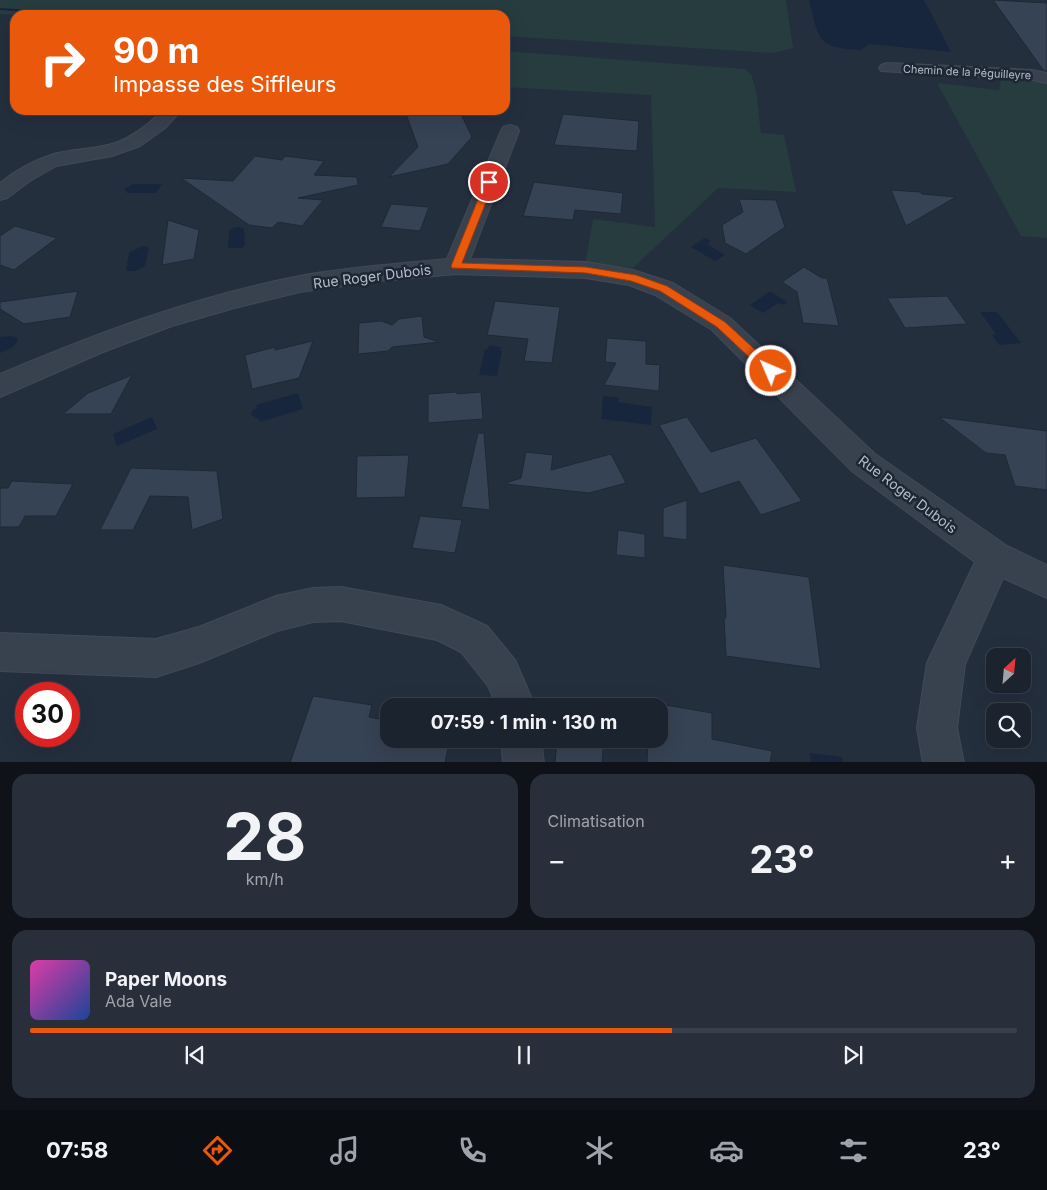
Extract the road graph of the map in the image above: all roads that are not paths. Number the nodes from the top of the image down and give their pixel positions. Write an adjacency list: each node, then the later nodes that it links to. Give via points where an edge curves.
1 (887, 68): 2 (street, Chemin de la Péguilleyre)
2 (1047, 78)
3 (168, 115): 5 (street, via 128,145 64,157 14,182)
4 (510, 132): 6 (street)
5 (0, 194)
6 (456, 266): 7 (street, Rue Roger Dubois, via 310,283 236,299 162,320 94,345); 8 (street, Rue Roger Dubois, via 586,270 633,278 664,289 721,324 864,463)
7 (0, 386)
8 (995, 557): 9 (street, Rue Roger Dubois); 14 (street, via 946,663 937,728)
9 (1047, 582)
10 (0, 652): 11 (street, via 156,658 199,645 276,614 313,605 341,604 441,623 474,639 502,673)
11 (513, 698)
12 (522, 748): 13 (street)
13 (524, 762)
14 (944, 762)

